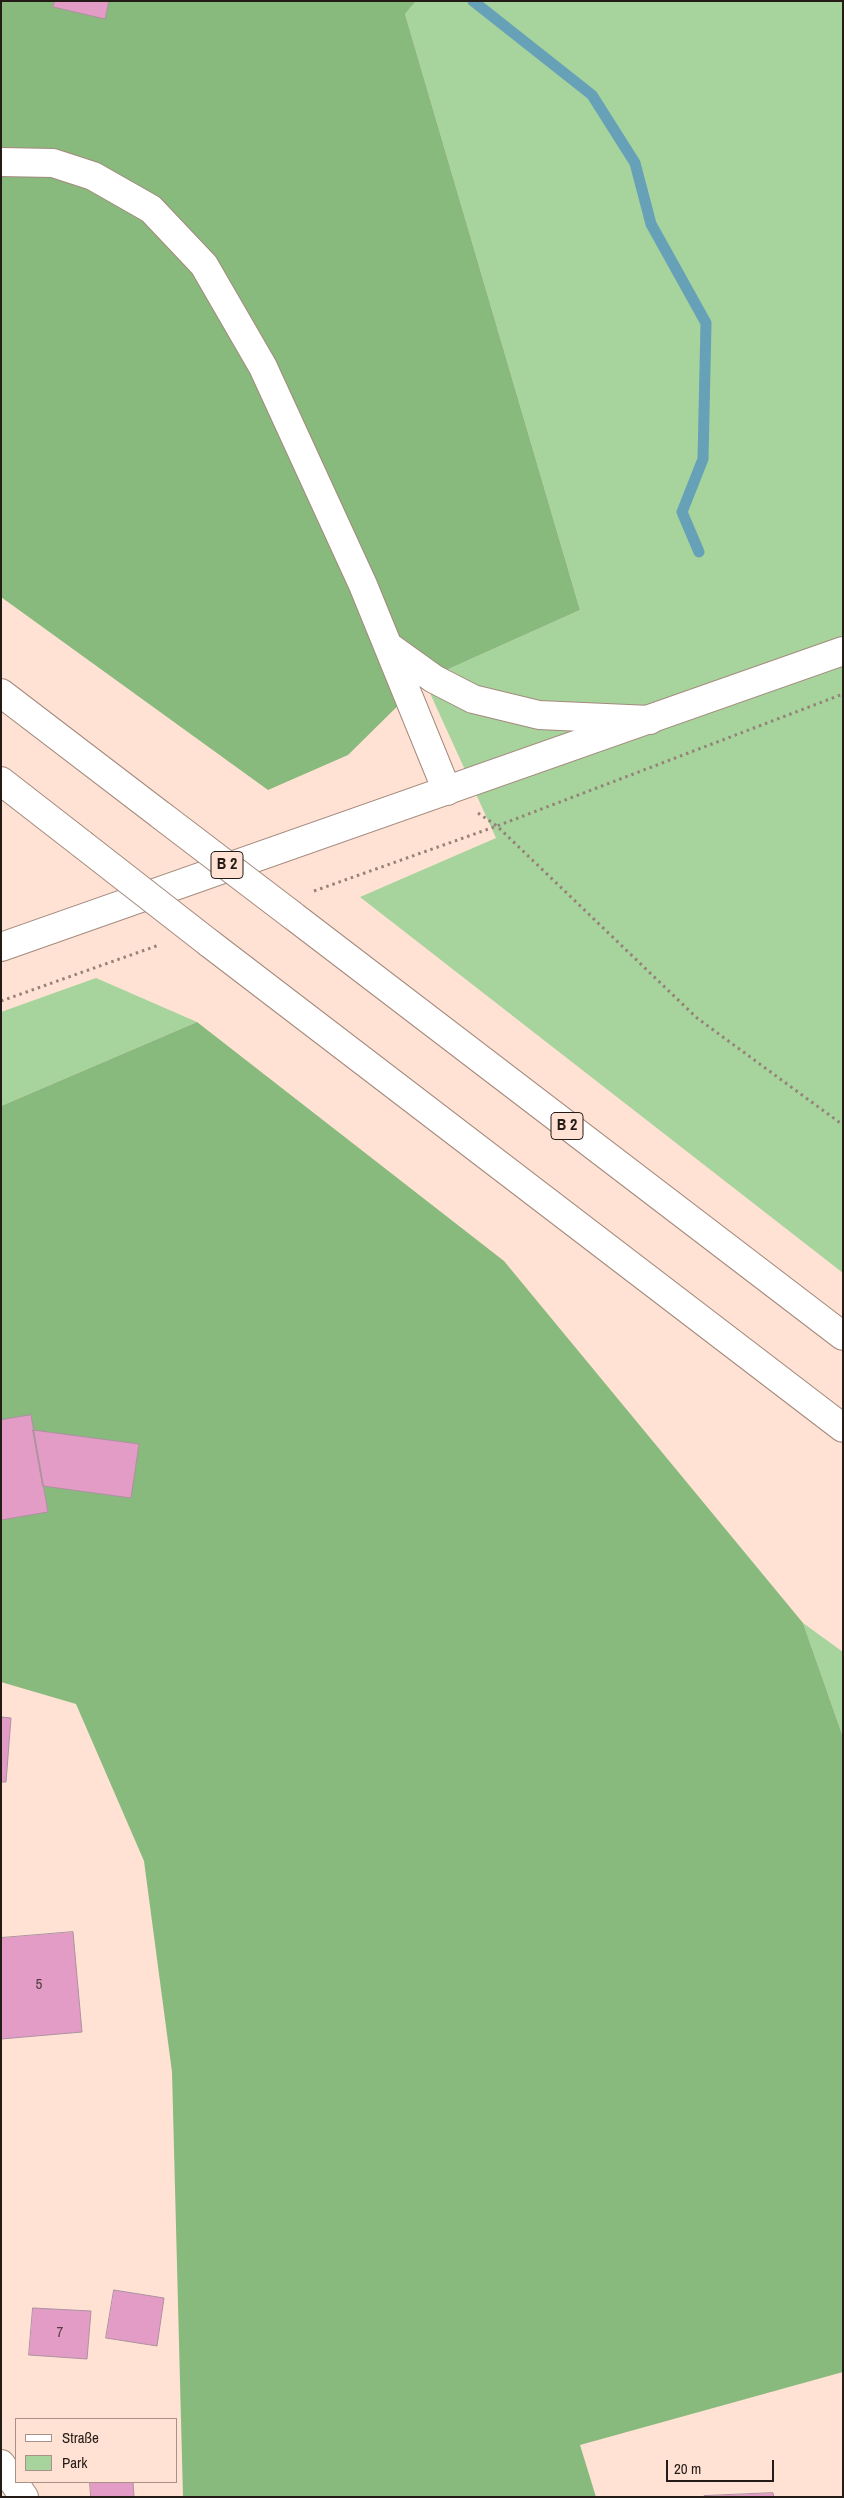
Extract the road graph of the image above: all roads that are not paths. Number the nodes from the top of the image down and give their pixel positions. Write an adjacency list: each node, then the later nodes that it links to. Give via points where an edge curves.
1 (1, 162): 2 (main road, via 53,163 93,176 151,208 204,265 263,367)
2 (388, 646): 6 (main road, via 434,679 473,699 539,715); 9 (main road)
3 (843, 651): 6 (main road)
4 (1, 681): 7 (main road)
5 (1, 693): 7 (main road, B 2)
6 (650, 720): 9 (main road)
7 (36, 721): 11 (main road, B 2, bridge)
8 (1, 781): 12 (main road, bridge)
9 (447, 791): 10 (main road)
10 (1, 947)
11 (843, 1336)
12 (843, 1428)
13 (1, 2464): 14 (main road)
14 (24, 2497)

